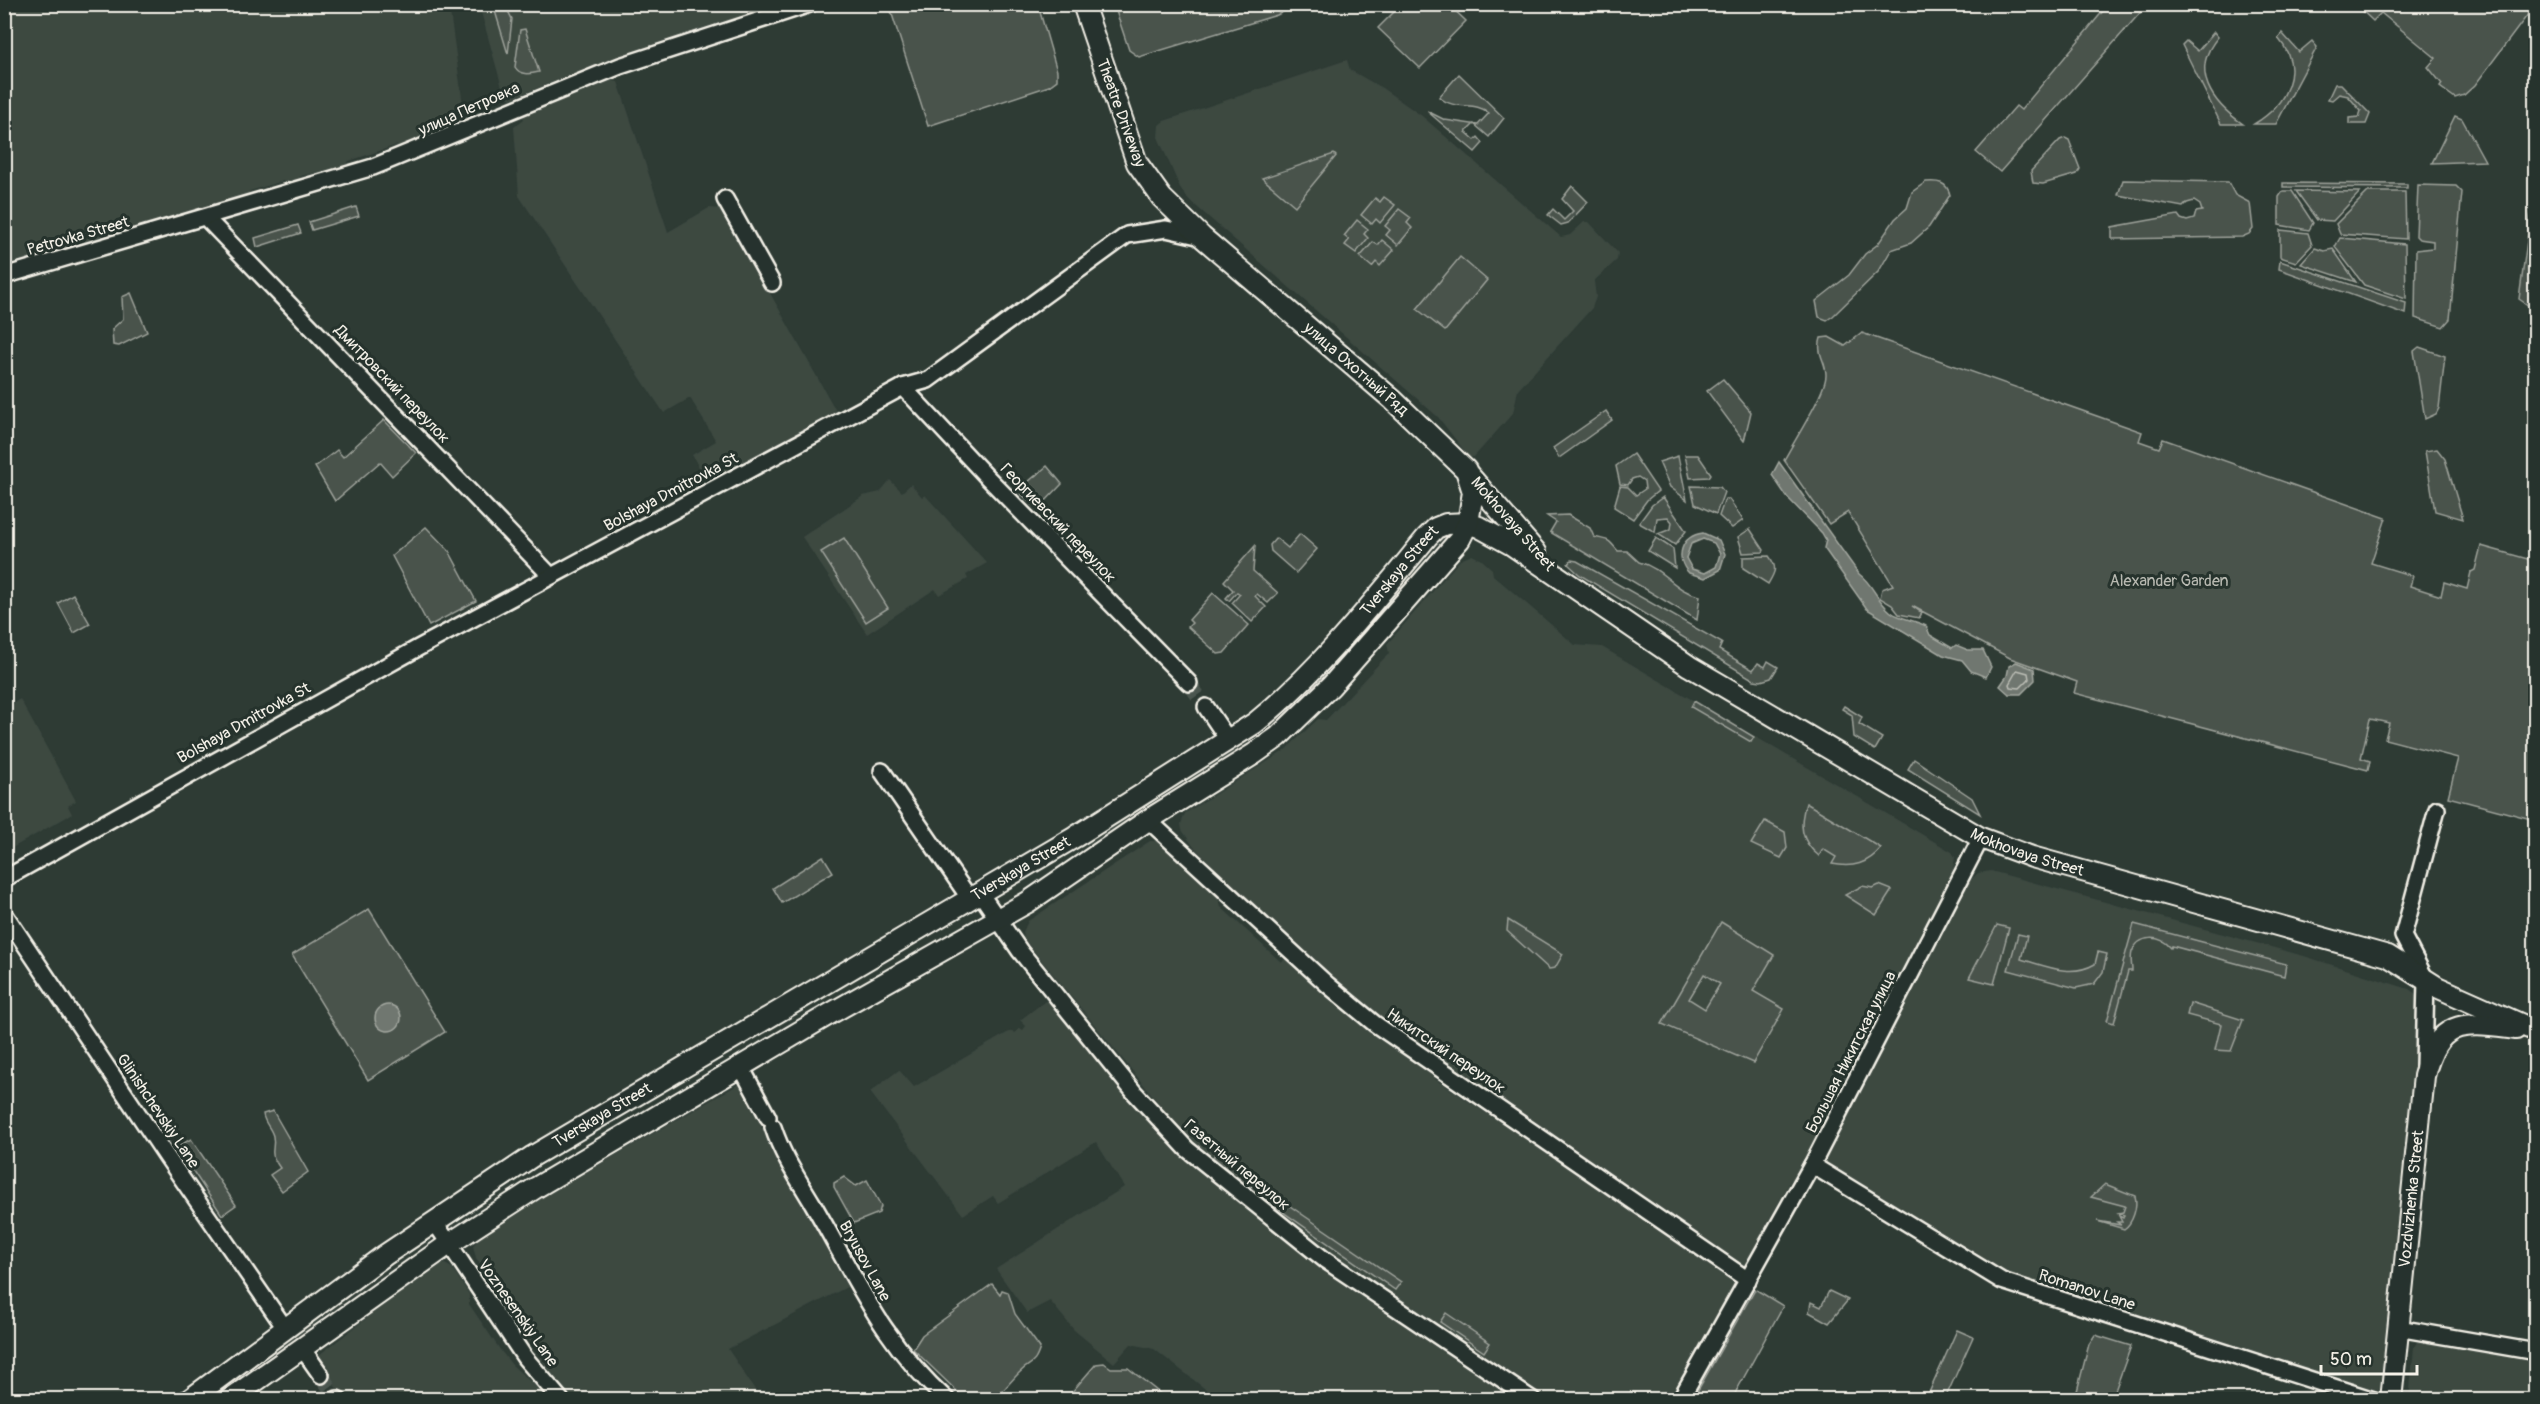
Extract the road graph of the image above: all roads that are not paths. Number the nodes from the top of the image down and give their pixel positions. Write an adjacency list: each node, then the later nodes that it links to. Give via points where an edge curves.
1 (810, 4): 4 (street, улица Петровка, via 620,66 399,158)
2 (1083, 4): 5 (main road, Theatre Driveway, via 1137,163 1162,198)
3 (725, 199): 7 (street)
4 (206, 218): 6 (street, Petrovka Street); 11 (street, Дмитровский переулок)
5 (1202, 237): 8 (street, Bolshaya Dmitrovka St, via 1166,229 1128,235 928,380); 9 (main road, улица Охотный Ряд, via 1393,400)
6 (4, 276)
7 (772, 283)
8 (903, 387): 11 (street, Bolshaya Dmitrovka St); 13 (street, Георгиевский переулок)
9 (1466, 470): 10 (main road, via 1473,492); 12 (main road, Mokhovaya Street)
10 (1468, 523): 12 (main road, Mokhovaya Street, via 1512,545); 15 (main road, Tverskaya Street, via 1436,528 1275,706); 18 (main road, Tverskaya Street, via 1460,539 1308,710 1254,754)
11 (551, 576): 20 (street, Bolshaya Dmitrovka St)
12 (1561, 578): 19 (main road, Mokhovaya Street, via 1689,666)
13 (1190, 683)
14 (1206, 707): 15 (street)
15 (1229, 741): 21 (main road, Tverskaya Street)
16 (882, 771): 21 (street, Газетный переулок)
17 (2437, 809): 24 (street, via 2403,936)
18 (1148, 820): 23 (main road, Tverskaya Street, via 1069,876); 32 (street, Никитский переулок, via 1375,1024)
19 (1981, 838): 24 (main road, Mokhovaya Street, via 2032,857 2388,956); 29 (street, Большая Никитская улица)
20 (4, 879)
21 (975, 896): 23 (street, Газетный переулок); 30 (main road, Tverskaya Street, via 590,1122)
22 (4, 913): 33 (street, Glinishchevskiy Lane)
23 (996, 920): 27 (main road, Tverskaya Street); 42 (street, Газетный переулок, via 1134,1092 1187,1149 1325,1260)
24 (2426, 980): 26 (main road, Mokhovaya Street); 28 (street)
25 (2473, 1025): 26 (main road, Mokhovaya Street); 28 (main road, Vozdvizhenka Street, via 2442,1034 2429,1056)
26 (2535, 1031)
27 (741, 1067): 31 (main road, Tverskaya Street, via 571,1166); 41 (street, Bryusov Lane, via 804,1192 880,1324 901,1353)
28 (2424, 1076): 34 (main road, Vozdvizhenka Street)
29 (1812, 1166): 32 (street, Большая Никитская улица); 44 (street, Romanov Lane, via 2002,1281)
30 (434, 1221): 31 (street, Voznesenskiy Lane); 33 (main road, Tverskaya Street)
31 (449, 1244): 35 (main road, Tverskaya Street); 40 (street, Voznesenskiy Lane, via 525,1358)
32 (1748, 1280): 43 (street, Большая Никитская улица)
33 (285, 1328): 38 (main road, Tverskaya Street)
34 (2398, 1328): 36 (street); 45 (main road, Vozdvizhenka Street)
35 (302, 1348): 37 (street); 39 (main road, Tverskaya Street)
36 (2535, 1352)
37 (321, 1375)
38 (189, 1400)
39 (229, 1400)
40 (561, 1400)
41 (947, 1400)
42 (1533, 1400)
43 (1680, 1400)
44 (2374, 1400)
45 (2391, 1400)

